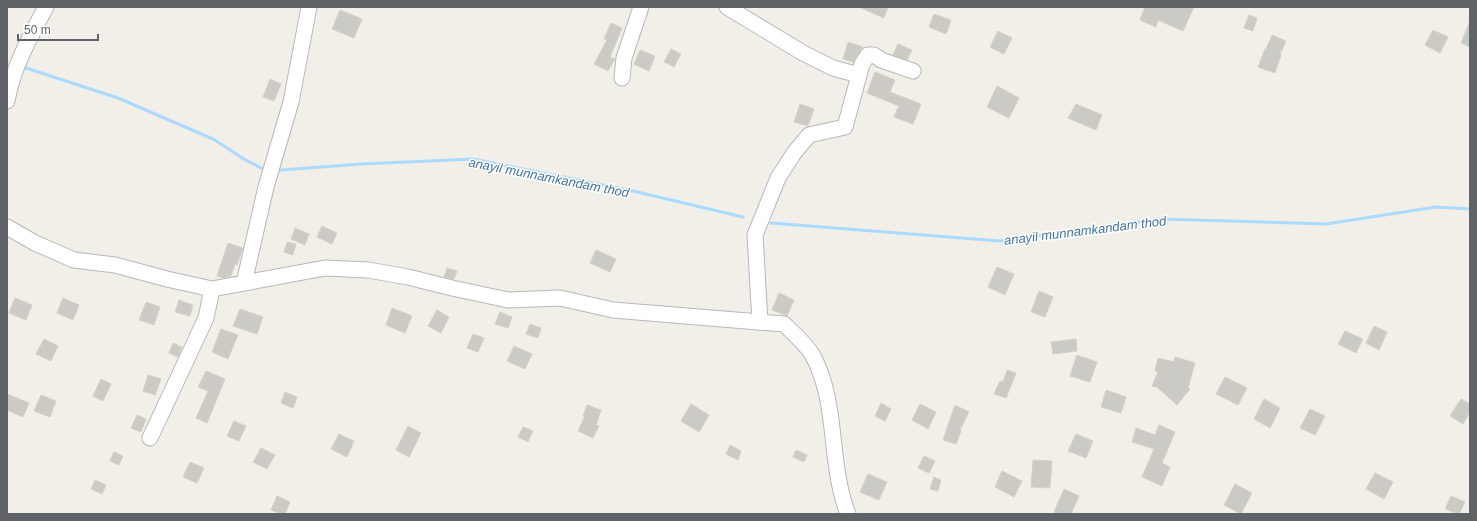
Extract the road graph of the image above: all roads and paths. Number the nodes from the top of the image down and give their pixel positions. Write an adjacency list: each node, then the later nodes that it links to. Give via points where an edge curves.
1 (46, 7): 8 (street, via 21,54)
2 (309, 7): 10 (street, via 291,102 266,188)
3 (641, 7): 7 (street, via 624,58)
4 (727, 7): 6 (street, via 803,53 833,68)
5 (913, 71): 6 (street, via 868,56)
6 (859, 75): 12 (street, via 845,127 809,135 778,178 756,235)
7 (622, 78)
8 (7, 101)
9 (7, 227): 11 (street, via 74,260 115,265)
10 (244, 283): 11 (street); 12 (street, via 325,268 368,270 408,276 508,300 560,298 612,310)
11 (212, 289): 13 (street, via 206,318)
12 (760, 322): 14 (street, via 784,324 812,355 825,387 842,500)
13 (150, 438)
14 (848, 514)

